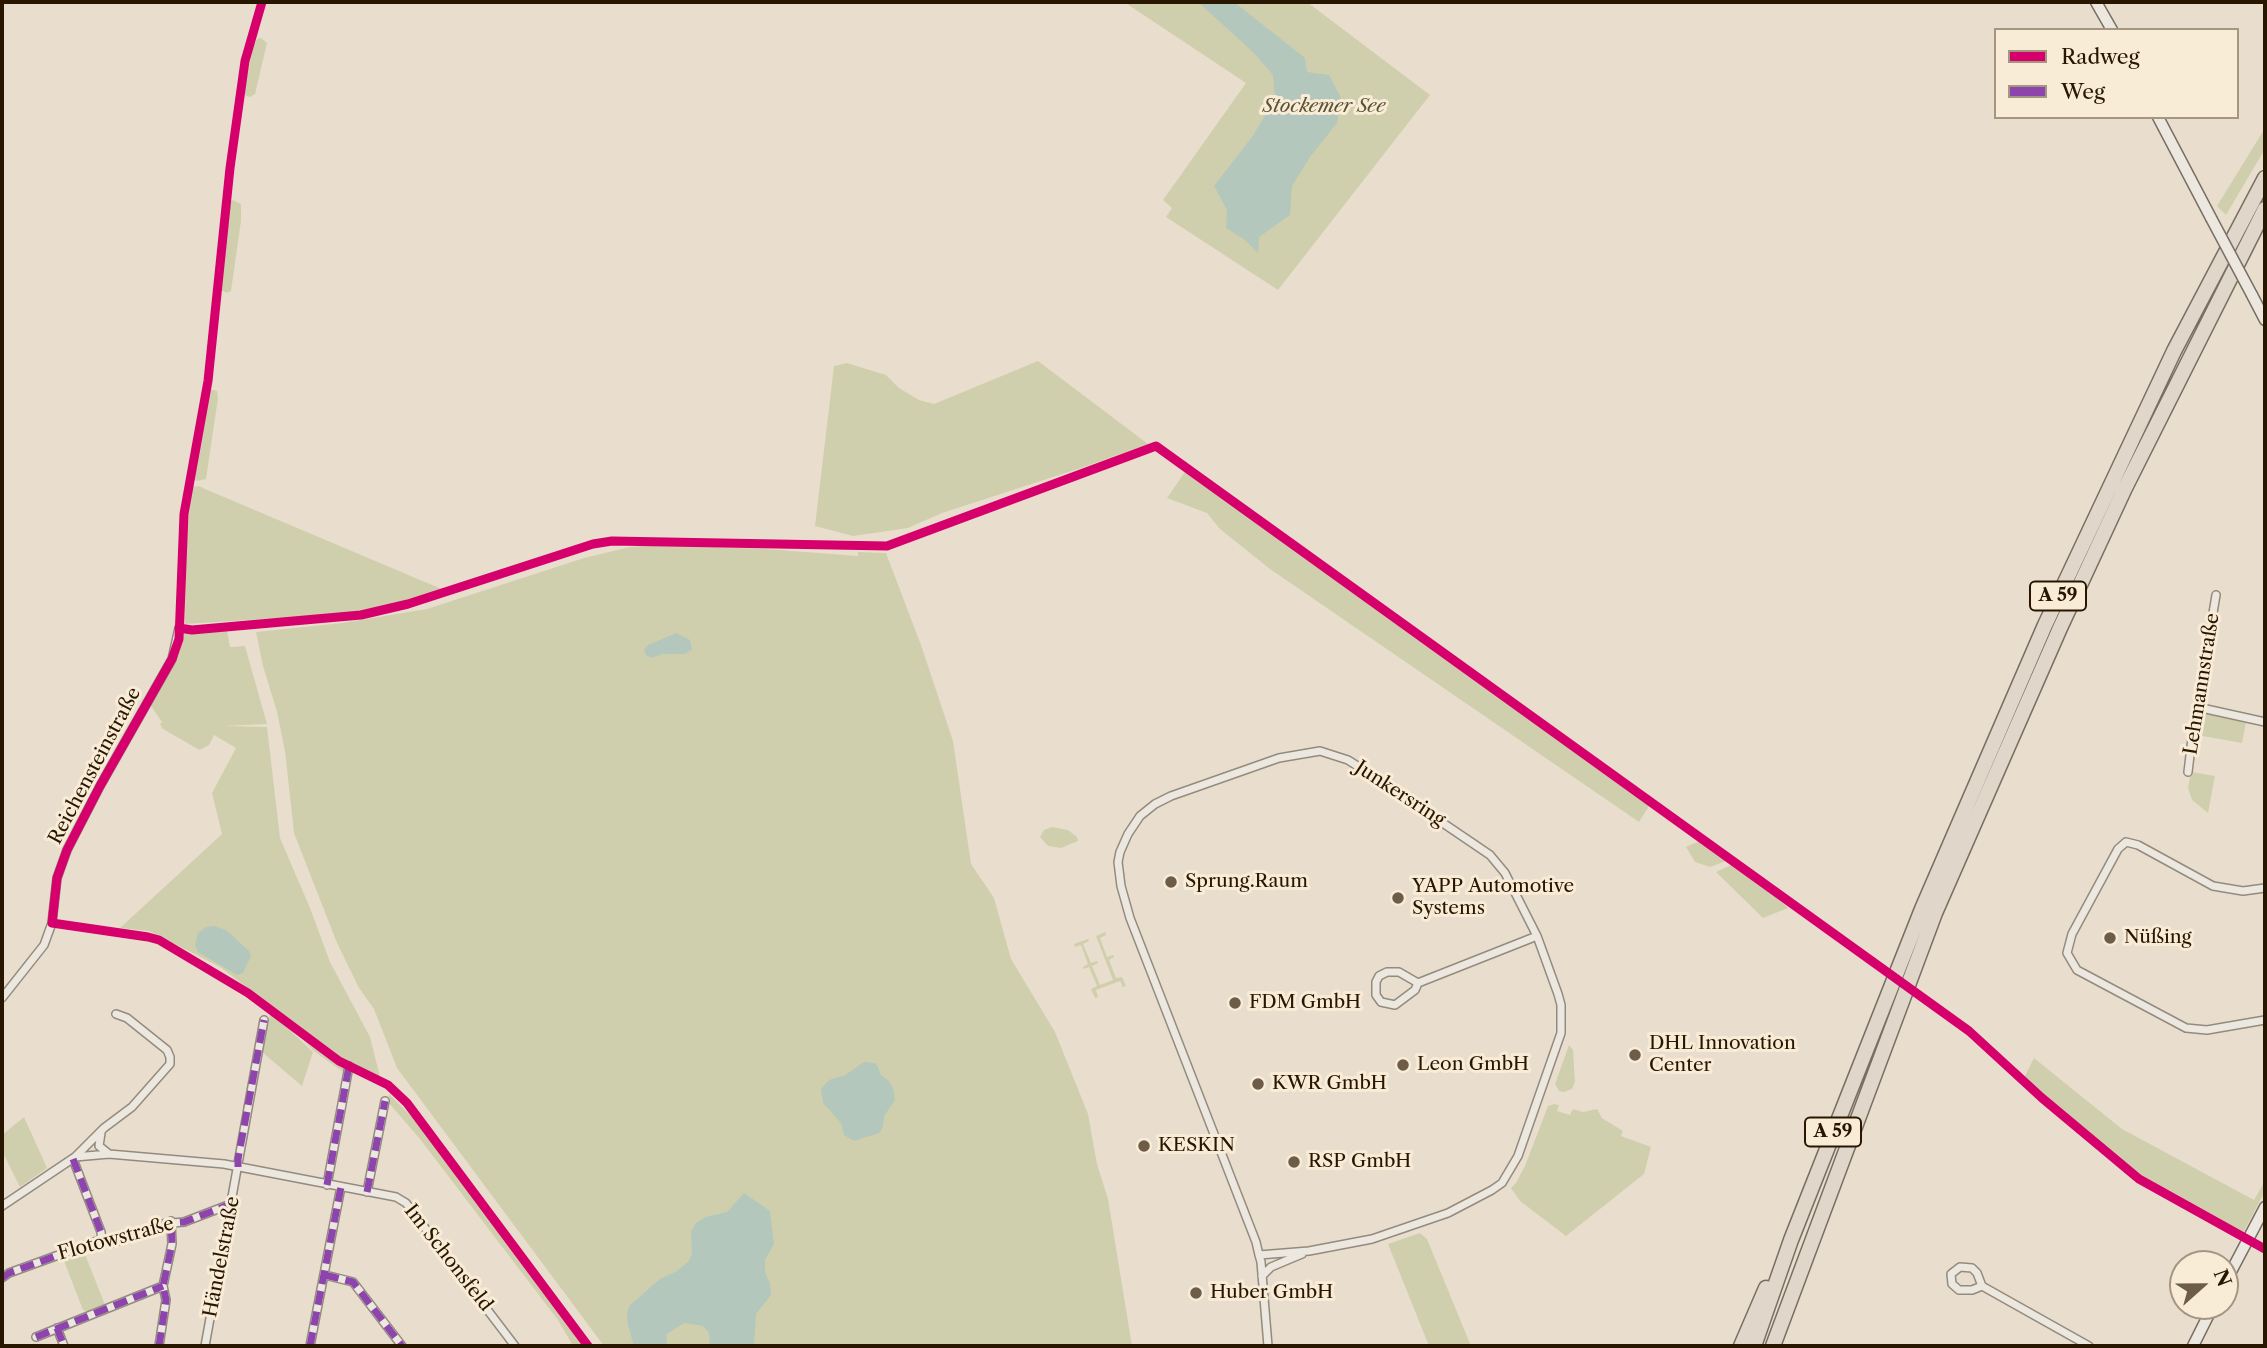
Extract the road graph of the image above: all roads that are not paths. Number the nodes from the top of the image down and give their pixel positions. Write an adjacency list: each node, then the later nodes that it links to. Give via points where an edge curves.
1 (2096, 2): 2 (main road)
2 (2111, 28)
3 (2159, 119): 6 (main road, bridge)
4 (2265, 178): 32 (highway, A 59, via 2174,351 2045,625 1922,909)
5 (2265, 209): 37 (highway, A 59, via 2125,488 2038,677 1935,913)
6 (2265, 320)
7 (2216, 595): 9 (street, Lehmannstraße)
8 (179, 628): 15 (street, Reichensteinstraße, via 172,659 67,850 44,945)
9 (2197, 707): 10 (street); 11 (street, Lehmannstraße)
10 (2265, 722)
11 (2188, 772)
12 (2265, 888): 18 (street, via 2243,891 2213,886 2126,842 2072,934 2067,953 2077,970 2186,1028 2207,1030)
13 (1537, 936): 14 (street); 34 (street, Junkersring, via 1561,1005 1562,1033 1518,1156 1502,1183 1482,1198 1439,1216 1372,1239); 35 (street, Junkersring, via 1505,873 1490,855 1348,760 1320,751 1279,758 1190,789 1140,816 1120,852 1124,900)
14 (1418, 983): 14 (street, via 1399,972 1387,972 1376,982 1376,995 1381,1002 1395,1005)
15 (2, 998)
16 (116, 1014): 21 (street, via 167,1050 170,1061 140,1099)
17 (264, 1020): 24 (street, Händelstraße)
18 (2265, 1020)
19 (349, 1066): 25 (street)
20 (385, 1101): 27 (street)
21 (101, 1132): 22 (street, via 99,1146); 23 (street)
22 (109, 1154): 23 (street); 24 (street)
23 (74, 1158): 29 (street); 33 (street)
24 (238, 1167): 25 (street, Im Schonsfeld); 28 (street, Händelstraße)
25 (327, 1185): 26 (street, Im Schonsfeld)
26 (341, 1187): 27 (street, Im Schonsfeld); 38 (street)
27 (367, 1192): 51 (street, Im Schonsfeld, via 406,1202)
28 (232, 1204): 31 (street, Flotowstraße, via 184,1222); 48 (street, Händelstraße)
29 (2, 1206)
30 (2265, 1207): 36 (main road)
31 (171, 1222): 33 (street, Flotowstraße, via 113,1243); 41 (street, via 172,1244)
32 (1791, 1240): 53 (highway); 54 (highway, A 59)
33 (102, 1241): 40 (street, Flotowstraße)
34 (1309, 1251): 35 (street, Junkersring); 39 (street, Junkersring, via 1271,1267)
35 (1259, 1255): 39 (street, Junkersring)
36 (2239, 1256)
37 (1801, 1269): 55 (highway, A 59); 56 (highway)
38 (325, 1275): 49 (street); 50 (street, via 353,1282)
39 (1262, 1276): 52 (street, Junkersring)
40 (2, 1278)
41 (163, 1286): 44 (street); 47 (street, via 166,1300)
42 (1982, 1286): 42 (street, via 1968,1266 1951,1274 1952,1284 1959,1290); 57 (street)
43 (2206, 1320): 58 (main road)
44 (57, 1328): 45 (street); 46 (street)
45 (36, 1336)
46 (64, 1346)
47 (159, 1346)
48 (205, 1346)
49 (310, 1346)
50 (402, 1346)
51 (515, 1346)
52 (1268, 1346)
53 (1741, 1346)
54 (1754, 1346)
55 (1773, 1346)
56 (1781, 1346)
57 (2089, 1346)
58 (2193, 1346)

